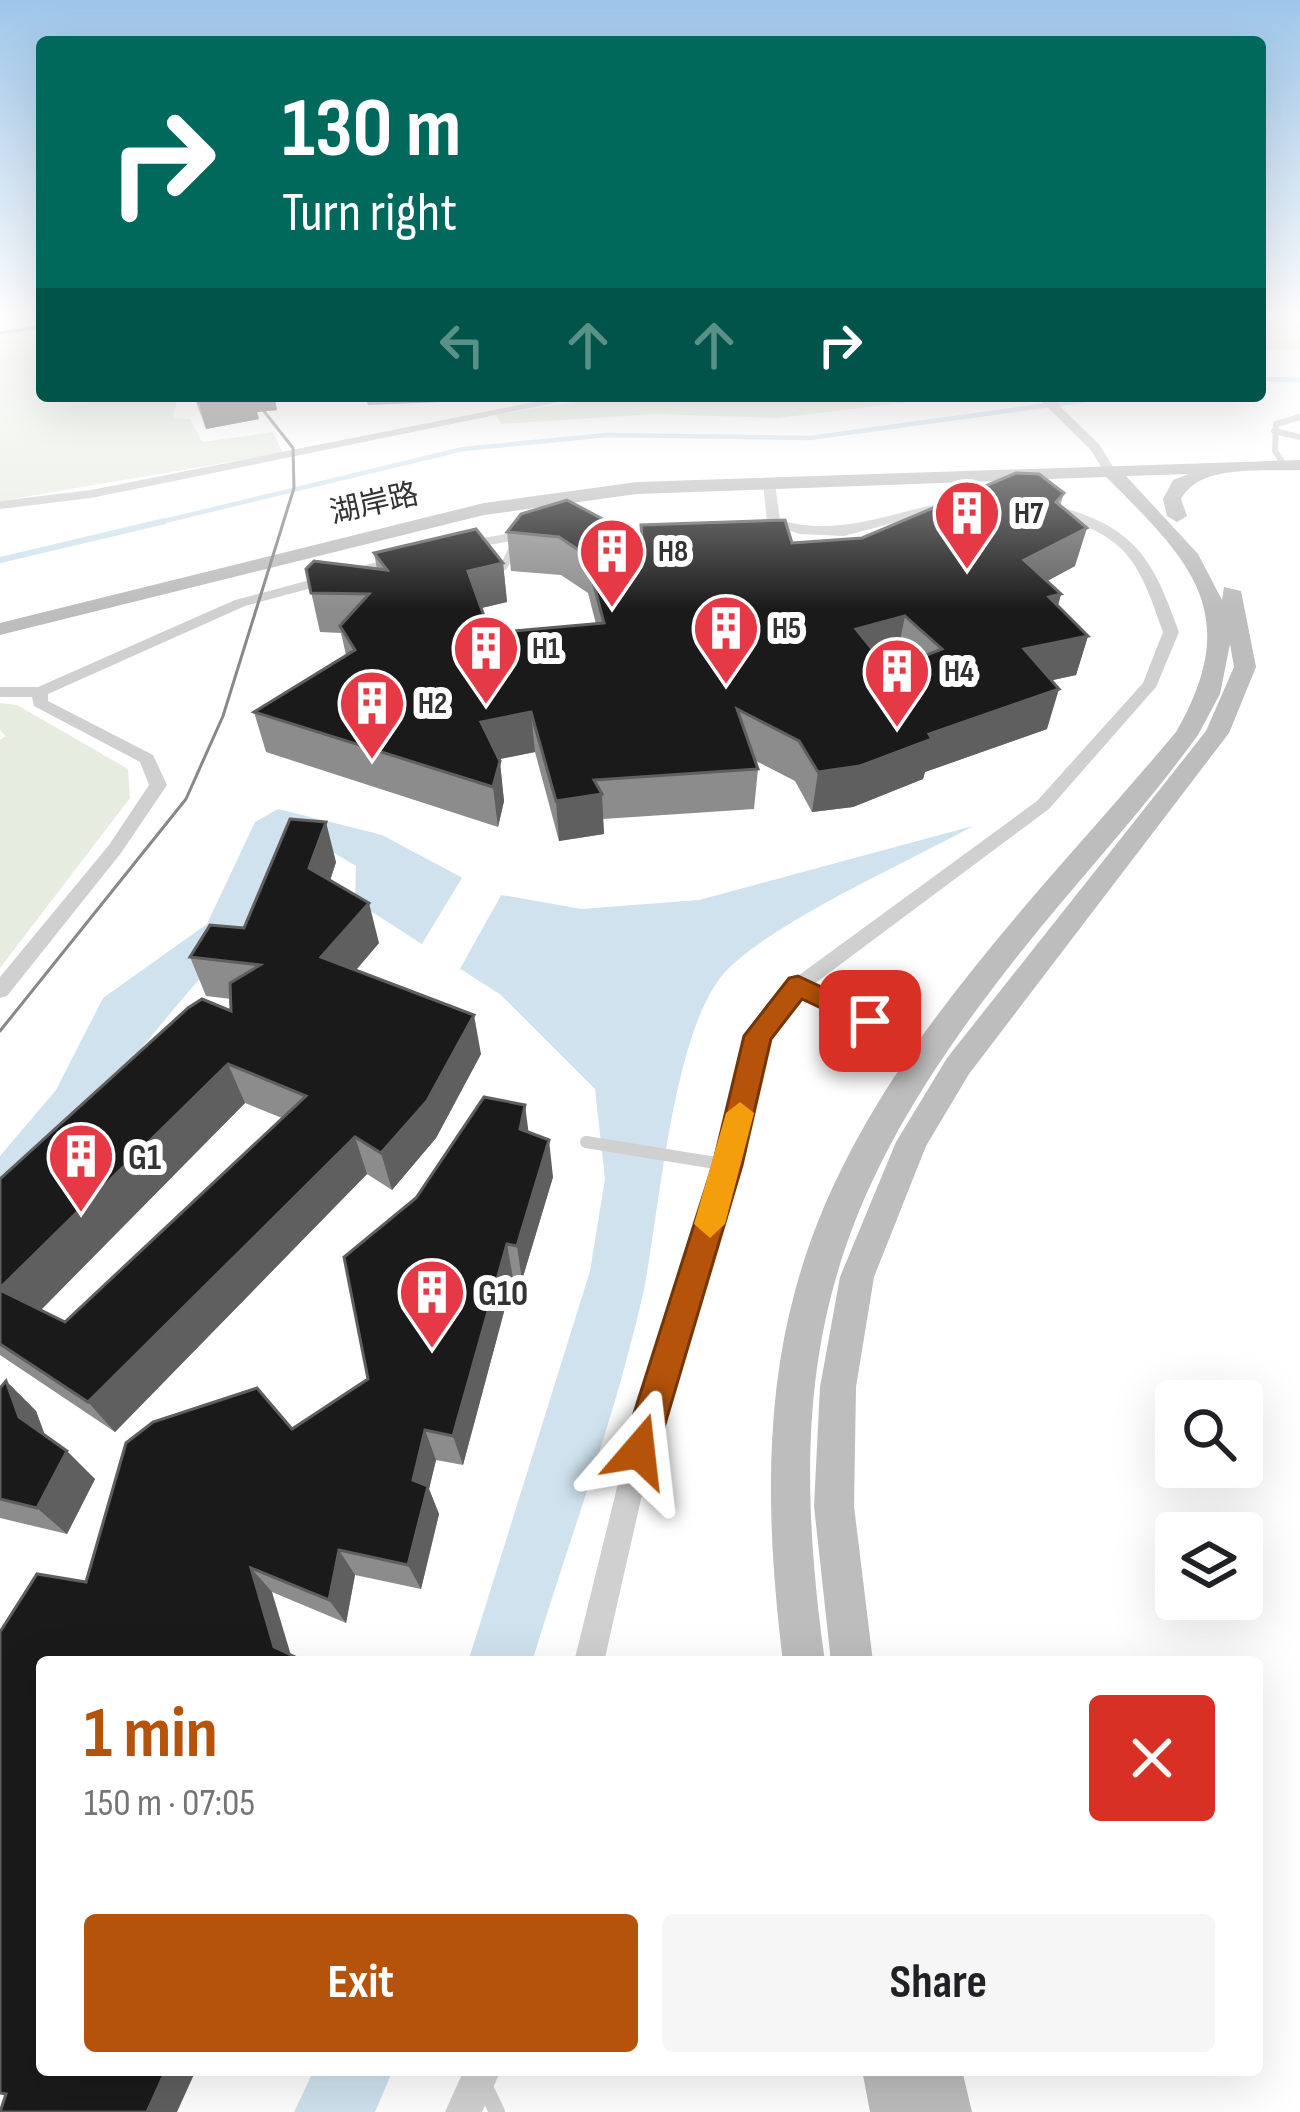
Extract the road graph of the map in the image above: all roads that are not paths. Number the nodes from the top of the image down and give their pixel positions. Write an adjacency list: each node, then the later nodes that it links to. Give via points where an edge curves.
1 (463, 414): 13 (street, via 91,494)
2 (1060, 414): 6 (street)
3 (1300, 417): 4 (lane)
4 (1274, 431): 5 (lane); 7 (lane, via 1275,451)
5 (1300, 437)
6 (1111, 462): 8 (street); 9 (street); 14 (street)
7 (1292, 465): 8 (street)
8 (1248, 466): 14 (street, via 1180,484)
9 (1002, 474): 10 (street, 湖岸路); 14 (street, via 1089,487)
10 (769, 483): 15 (street); 22 (street, 湖岸路, via 637,488 484,509)
11 (977, 502): 15 (street, via 838,535 805,535)
12 (1035, 505): 25 (street, via 1118,533 1147,564 1171,632 1150,683 1043,805)
13 (0, 506)
14 (1167, 517): 27 (street, via 1214,597 1220,668 1209,702); 32 (street, via 1221,567 1235,599 1245,667 1238,694 1217,733 958,1066 879,1217 850,1296 838,1387 834,1506)
15 (774, 522): 18 (street, via 772,531)
16 (554, 531): 17 (street)
17 (518, 536): 19 (street); 21 (lane)
18 (742, 543)
19 (448, 549)
20 (424, 554): 24 (street, via 240,604)
21 (504, 566)
22 (0, 629)
23 (0, 692): 24 (street)
24 (40, 692): 26 (street, via 40,703 147,759 158,785)
25 (798, 985): 27 (lane); 29 (street, via 758,1036)
26 (0, 991)
27 (932, 1052): 31 (street, via 851,1183 800,1355 792,1583)
28 (586, 1142): 29 (lane)
29 (728, 1165): 30 (street, via 639,1451)
30 (591, 1656)
31 (803, 1656)
32 (851, 1656)
33 (481, 2076): 37 (street)
34 (483, 2076): 38 (lane)
35 (888, 2076): 39 (street)
36 (938, 2076): 40 (street)
37 (463, 2112)
38 (496, 2112)
39 (896, 2112)
40 (946, 2112)

